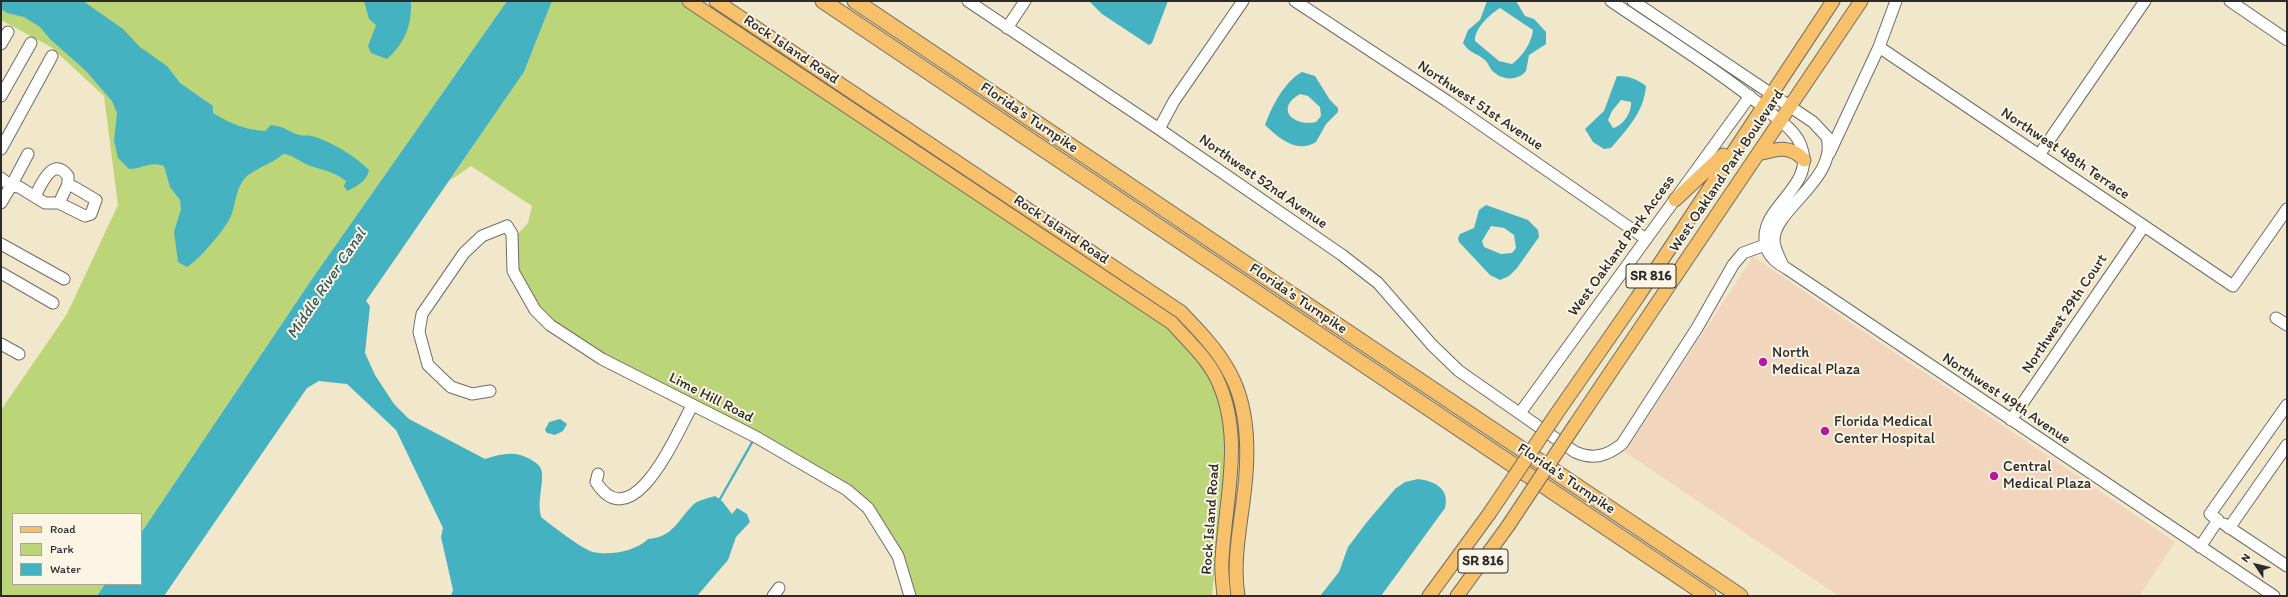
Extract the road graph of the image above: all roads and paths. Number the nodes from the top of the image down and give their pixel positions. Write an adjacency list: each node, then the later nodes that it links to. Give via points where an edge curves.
1 (689, 1): 69 (main road, Rock Island Road, via 1172,323 1198,351 1215,376 1225,400 1229,423 1231,480 1222,558)
2 (716, 1): 70 (main road, Rock Island Road, via 1181,312 1210,342 1228,369 1239,396 1246,441 1247,463 1236,566)
3 (823, 1): 73 (highway, Florida's Turnpike)
4 (855, 1): 74 (highway, Florida's Turnpike)
5 (968, 1): 16 (street, Northwest 52nd Avenue)
6 (1025, 1): 16 (street)
7 (1243, 1): 29 (street, via 1174,101)
8 (1295, 1): 46 (street, Northwest 51st Avenue)
9 (1633, 1): 23 (street)
10 (1833, 1): 23 (main road, West Oakland Park Boulevard / SR 816)
11 (1861, 1): 27 (main road, West Oakland Park Boulevard / SR 816)
12 (1896, 1): 21 (street)
13 (2145, 1): 34 (street)
14 (2230, 1): 18 (street)
15 (1614, 2): 25 (street)
16 (1007, 28): 29 (street, Northwest 52nd Avenue)
17 (8, 32): 20 (street)
18 (2287, 40)
19 (31, 43): 24 (street)
20 (1, 44)
21 (1879, 47): 34 (street, Northwest 48th Terrace); 36 (street)
22 (52, 56): 31 (street)
23 (1770, 94): 26 (main road, West Oakland Park Boulevard / SR 816); 27 (street)
24 (1, 96)
25 (1750, 96): 26 (street); 41 (street, West Oakland Park Access)
26 (1762, 106): 28 (street); 30 (main road, West Oakland Park Boulevard / SR 816)
27 (1789, 106): 28 (main road, West Oakland Park Boulevard / SR 816); 36 (street, via 1823,130 1828,142)
28 (1780, 121): 33 (main road, West Oakland Park Boulevard / SR 816); 35 (street, via 1801,145)
29 (1159, 129): 60 (street, Northwest 52nd Avenue, via 1342,255 1378,283 1432,345 1459,371)
30 (1741, 137): 41 (main road); 71 (main road, West Oakland Park Boulevard / SR 816, bridge, via 1637,298 1489,514)
31 (1, 150)
32 (28, 154): 38 (street)
33 (1758, 154): 35 (main road, via 1785,148); 72 (main road, West Oakland Park Boulevard / SR 816, bridge, via 1508,526)
34 (2039, 155): 45 (street, Northwest 48th Terrace)
35 (1804, 160): 48 (street, via 1794,188 1768,223)
36 (1825, 162): 49 (street, via 1801,199 1777,226 1775,248)
37 (1, 178): 38 (street)
38 (11, 186): 40 (street); 42 (street)
39 (74, 187): 43 (street, via 96,200 90,214 85,216)
40 (35, 196): 43 (street, via 45,203); 43 (street, via 48,173 56,168 61,169 69,180)
41 (1675, 200): 46 (street, West Oakland Park Access)
42 (1, 203)
43 (59, 203)
44 (2287, 209): 45 (street, Northwest 48th Terrace, via 2233,286)
45 (2144, 226): 61 (street, Northwest 29th Court)
46 (1646, 239): 60 (street, West Oakland Park Access)
47 (1, 244): 51 (street)
48 (1765, 245): 49 (street, Northwest 49th Avenue, via 1772,259); 60 (street, Northwest 52nd Avenue, via 1743,252 1733,265 1693,334 1622,444 1612,453 1601,457 1584,456)
49 (1783, 266): 61 (street, Northwest 49th Avenue)
50 (1, 273): 52 (street)
51 (64, 279)
52 (53, 303)
53 (2276, 318): 54 (street)
54 (2287, 325)
55 (1, 344): 56 (street)
56 (19, 354)
57 (490, 391): 59 (street, Lime Hill Road, via 472,394 451,387 428,365 418,332 422,314 464,253 482,236 507,226 512,234 513,271 535,310 550,325 602,359)
58 (2287, 405): 64 (street, via 2210,514)
59 (692, 406): 63 (street, via 665,458 643,486 628,499 614,500 604,493 596,482); 68 (street, Lime Hill Road, via 756,437 847,490 868,508 898,556)
60 (1520, 414)
61 (2011, 420): 66 (street, Northwest 49th Avenue)
62 (2287, 445): 65 (street)
63 (598, 474)
64 (2218, 520): 65 (street); 66 (street)
65 (2229, 528): 67 (street)
66 (2200, 547): 75 (street, Northwest 49th Avenue)
67 (2287, 566)
68 (910, 596)
69 (1224, 596)
70 (1238, 596)
71 (1429, 596)
72 (1456, 596)
73 (1708, 596)
74 (1740, 596)
75 (2274, 596)

